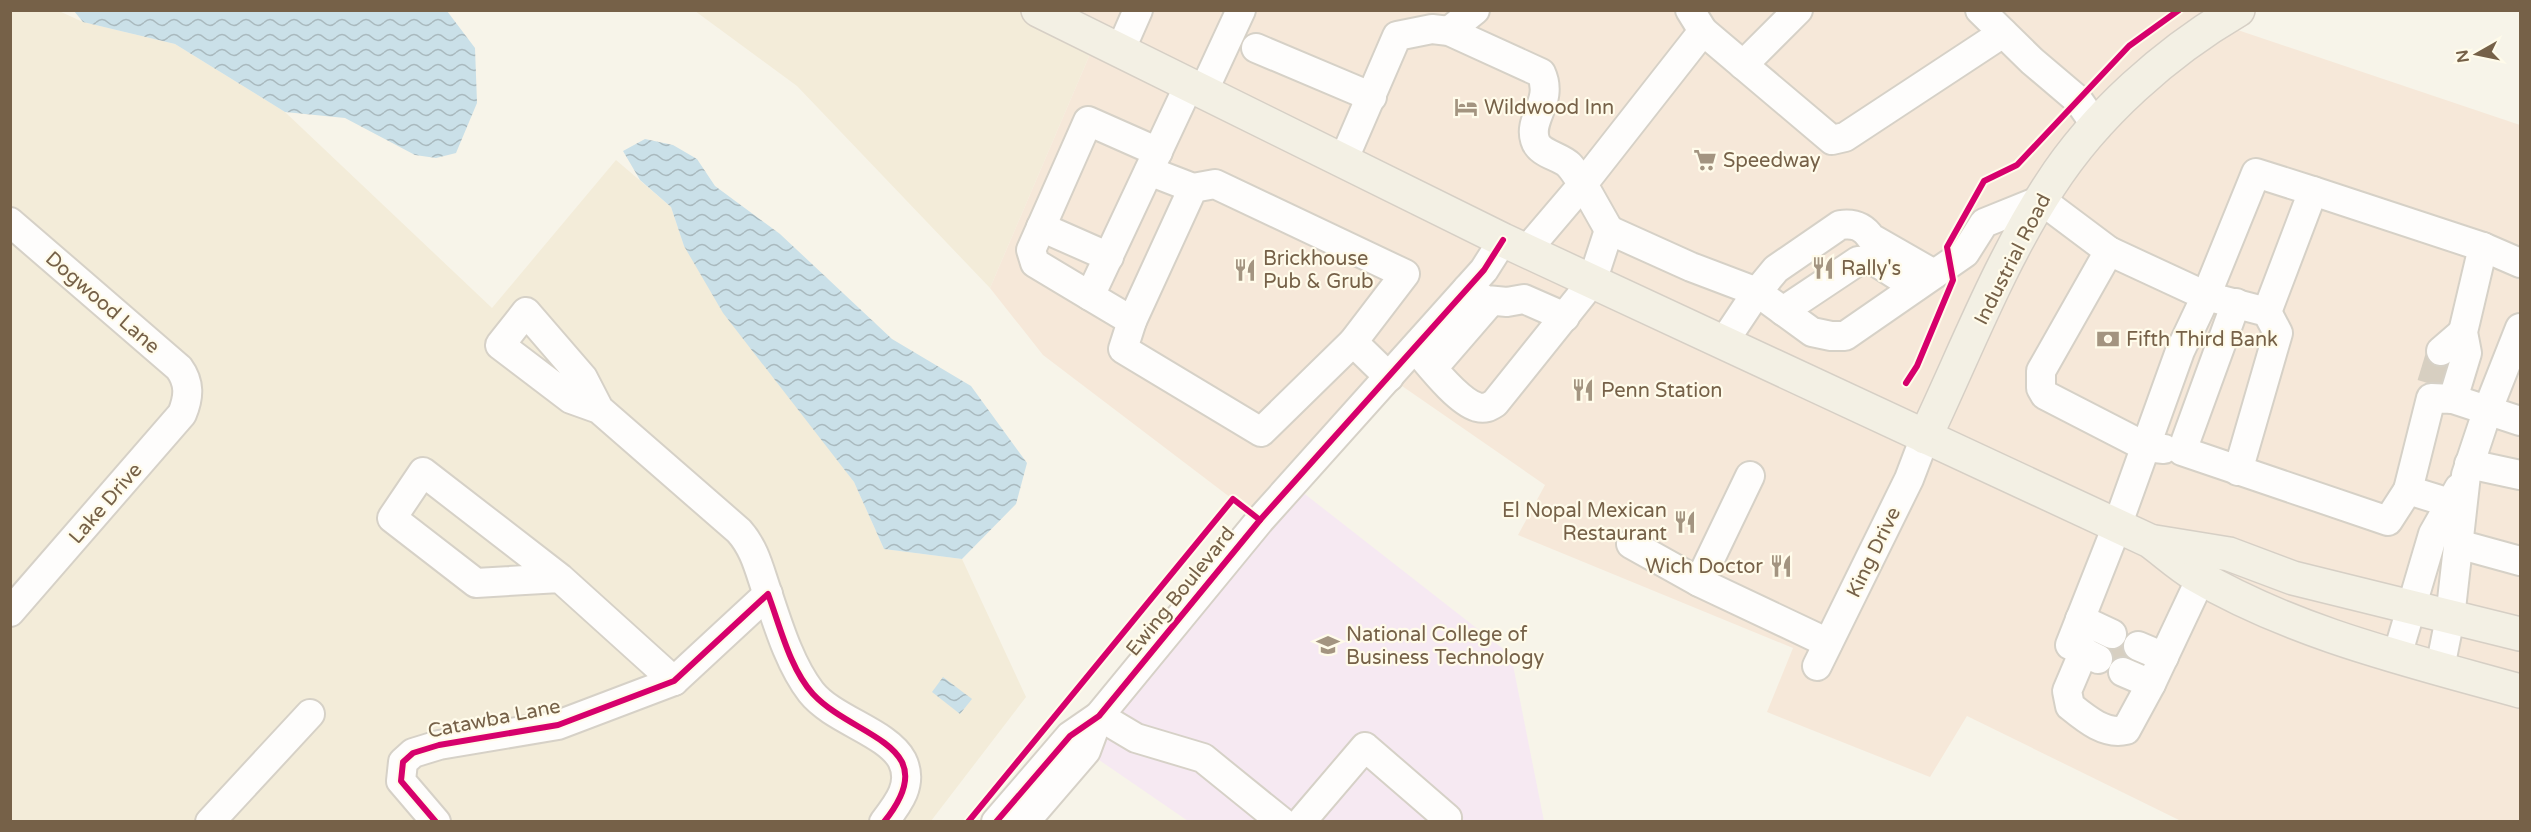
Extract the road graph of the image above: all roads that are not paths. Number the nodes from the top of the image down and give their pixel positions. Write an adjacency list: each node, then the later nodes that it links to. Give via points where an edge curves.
1 (1038, 10): 13 (main road)
2 (1138, 10): 13 (street)
3 (1475, 10): 8 (street)
4 (1798, 10): 14 (street)
5 (1980, 10): 11 (street)
6 (2238, 10): 17 (main road, Industrial Road, via 2168,59)
7 (1237, 21): 15 (street)
8 (1448, 21): 10 (street, via 1432,29); 20 (street, via 1541,73 1546,92 1535,127 1535,141)
9 (1697, 21): 14 (street); 20 (street, Ewing Boulevard)
10 (1401, 23): 16 (street)
11 (2003, 33): 14 (street, via 1845,137 1832,140); 17 (street, via 2078,100)
12 (1256, 48): 16 (street)
13 (1120, 51): 15 (main road)
14 (1743, 65)
15 (1196, 88): 18 (main road); 19 (street)
16 (1372, 97): 18 (street)
17 (2097, 127): 23 (main road, Industrial Road)
18 (1343, 161): 27 (main road)
19 (1153, 162): 21 (street); 25 (street, via 1088,121); 30 (street)
20 (1575, 174): 26 (street); 27 (street, Ewing Boulevard)
21 (1193, 188): 42 (street); 44 (street, via 1215,184 1405,274)
22 (2313, 191): 28 (street); 37 (street, via 2256,173); 40 (street)
23 (2041, 200): 29 (street); 32 (street, via 1984,223 1965,253); 55 (main road, Industrial Road, via 2022,231)
24 (10, 222): 50 (street, Dogwood Lane, via 179,368)
25 (1041, 227): 30 (street); 36 (street, via 1031,250 1035,263)
26 (1609, 230): 33 (street); 34 (street)
27 (1514, 246): 33 (main road); 35 (street, Ewing Boulevard, via 1484,270)
28 (2483, 247): 31 (street); 46 (street)
29 (2109, 251): 37 (street); 56 (street, via 2041,371 2040,380 2045,395)
30 (1109, 257): 36 (street)
31 (2520, 263)
32 (1925, 281): 34 (street, via 1865,229 1852,224 1840,225 1776,269); 39 (street, via 1865,259); 39 (street, via 1845,336 1812,332)
33 (1592, 282): 41 (street); 45 (main road)
34 (1757, 292): 39 (street); 45 (street)
35 (1479, 295): 41 (street, via 1506,302 1524,299); 47 (street, Ewing Boulevard)
36 (1090, 296): 42 (street)
37 (2206, 297): 38 (street); 56 (street, via 2180,351)
38 (2236, 303): 40 (street); 57 (street)
39 (1784, 311)
40 (2267, 312): 59 (street, via 2278,333)
41 (1565, 317): 47 (street, via 1518,378 1487,408 1463,398)
42 (1132, 321): 44 (street, via 1123,349 1261,432)
43 (2520, 328): 48 (street)
44 (1353, 342): 49 (street)
45 (1723, 343): 55 (main road)
46 (2457, 345): 48 (street); 51 (street)
47 (1424, 358): 49 (street, Ewing Boulevard)
48 (2506, 369): 53 (street)
49 (1389, 377): 84 (street, Ewing Boulevard, via 1260,520)
50 (188, 388): 74 (street, Lake Drive, via 182,414)
51 (2438, 394): 53 (street); 62 (street)
52 (599, 409): 72 (street, via 753,546)
53 (2488, 409): 54 (street); 58 (street)
54 (2520, 421)
55 (1925, 437): 64 (main road); 71 (street, King Drive, via 1909,479 1822,655)
56 (2146, 447): 57 (street); 64 (street)
57 (2182, 451): 59 (street)
58 (2468, 470): 60 (street); 63 (street); 67 (street)
59 (2238, 471): 62 (street, via 2388,521)
60 (2520, 475)
61 (1750, 476): 71 (street)
62 (2409, 490): 63 (street)
63 (2450, 503): 73 (street, via 2433,534)
64 (2117, 526): 65 (main road); 80 (street, via 2092,640 2067,690 2070,706 2090,722 2115,733 2126,730)
65 (2150, 541): 69 (main road); 73 (main road, via 2229,554 2293,578)
66 (1631, 544): 71 (street)
67 (2458, 544): 68 (street); 75 (street)
68 (2520, 561)
69 (2201, 578): 77 (main road, via 2288,620); 80 (street)
70 (560, 579): 70 (street, via 423,472 392,518 476,583); 81 (street)
71 (1699, 582)
72 (768, 594): 81 (street, Catawba Lane); 87 (street, via 798,669 812,693 830,710 892,748 902,760 906,784 903,795)
73 (2410, 608): 75 (main road); 77 (street)
74 (10, 612)
75 (2450, 618): 76 (main road); 79 (street)
76 (2520, 634)
77 (2397, 656): 79 (main road)
78 (2131, 659): 80 (street)
79 (2440, 668): 82 (main road)
80 (2158, 670)
81 (674, 681): 86 (street, Catawba Lane, via 558,725 413,753 404,762 401,781)
82 (2520, 690)
83 (310, 714): 85 (street)
84 (1099, 716): 88 (street, Ewing Boulevard, via 1070,736); 89 (street, Ewing Boulevard, via 1086,751); 90 (street, via 1136,738 1203,758)
85 (210, 822)
86 (436, 822)
87 (884, 822)
88 (996, 822)
89 (1025, 822)
90 (1282, 822)
91 (1301, 822): 92 (street, via 1365,747 1447,818)
92 (1446, 822)

